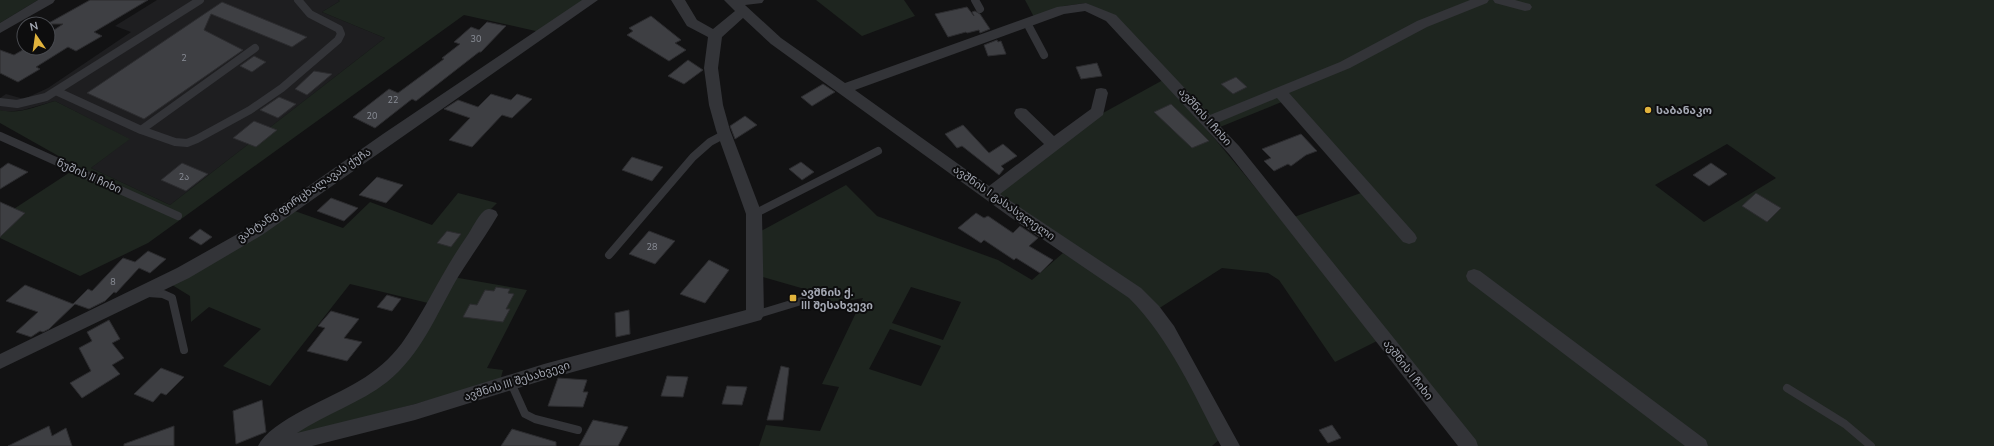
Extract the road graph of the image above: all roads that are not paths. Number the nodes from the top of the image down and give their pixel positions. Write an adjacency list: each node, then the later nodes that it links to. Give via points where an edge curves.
1 (48, 0): 14 (street)
2 (200, 0): 19 (lane)
3 (298, 0): 25 (lane, via 310,14 339,29 341,34 338,40 282,88 250,110 187,143 175,142)
4 (591, 0): 37 (street, ვახტანგ ფირცხალავას ქუჩა, via 256,231 183,273)
5 (678, 0): 15 (street, via 688,19 699,30)
6 (757, 0): 10 (street)
7 (975, 0): 12 (lane)
8 (1482, 0): 20 (street, via 1422,24 1345,65)
9 (1500, 0): 11 (street)
10 (735, 4): 15 (street); 18 (street, ავშნის I გასასვლელი, via 776,41)
11 (1525, 7)
12 (980, 9)
13 (1027, 23): 17 (lane); 18 (street, ავშნის I ჩიხი); 24 (street, ავშნის I ჩიხი, via 1062,10 1086,7 1111,18)
14 (0, 29)
15 (715, 36): 26 (street, via 711,68 716,105)
16 (256, 48): 25 (lane)
17 (1044, 55)
18 (843, 89): 30 (street, ავშნის I გასასვლელი)
19 (56, 91): 22 (lane, via 34,102); 25 (lane)
20 (1280, 92): 24 (street); 34 (street)
21 (1101, 93): 28 (street, via 1098,111)
22 (0, 102)
23 (1021, 113): 28 (street)
24 (1208, 121): 48 (street, ავშნის I ჩიხი, via 1234,150)
25 (141, 130)
26 (725, 134): 31 (street); 35 (lane, via 710,142 693,157)
27 (0, 136): 33 (lane, ნუშის II ჩიხი)
28 (1054, 145): 30 (street)
29 (878, 151): 31 (lane)
30 (989, 194): 47 (street, ავშნის I გასასვლელი, via 1135,293 1149,306 1168,331)
31 (754, 214): 39 (street)
32 (490, 215): 45 (street, via 466,248 411,344 394,364 373,381 294,424)
33 (178, 216)
34 (1409, 238)
35 (609, 255)
36 (1474, 276): 49 (street)
37 (143, 292): 40 (lane, via 163,294 172,298); 41 (street, ვახტანგ ფირცხალავას ქუჩა)
38 (811, 298): 39 (lane, ავშნის III შესახვევი)
39 (755, 315): 42 (street, ავშნის III შესახვევი)
40 (184, 350)
41 (0, 362)
42 (511, 383): 44 (lane, via 525,414); 46 (street, ავშნის III შესახვევი, via 415,412)
43 (1787, 388): 50 (lane, via 1845,424)
44 (578, 430)
45 (267, 446)
46 (279, 446)
47 (1231, 446)
48 (1469, 446)
49 (1699, 446)
50 (1872, 446)

